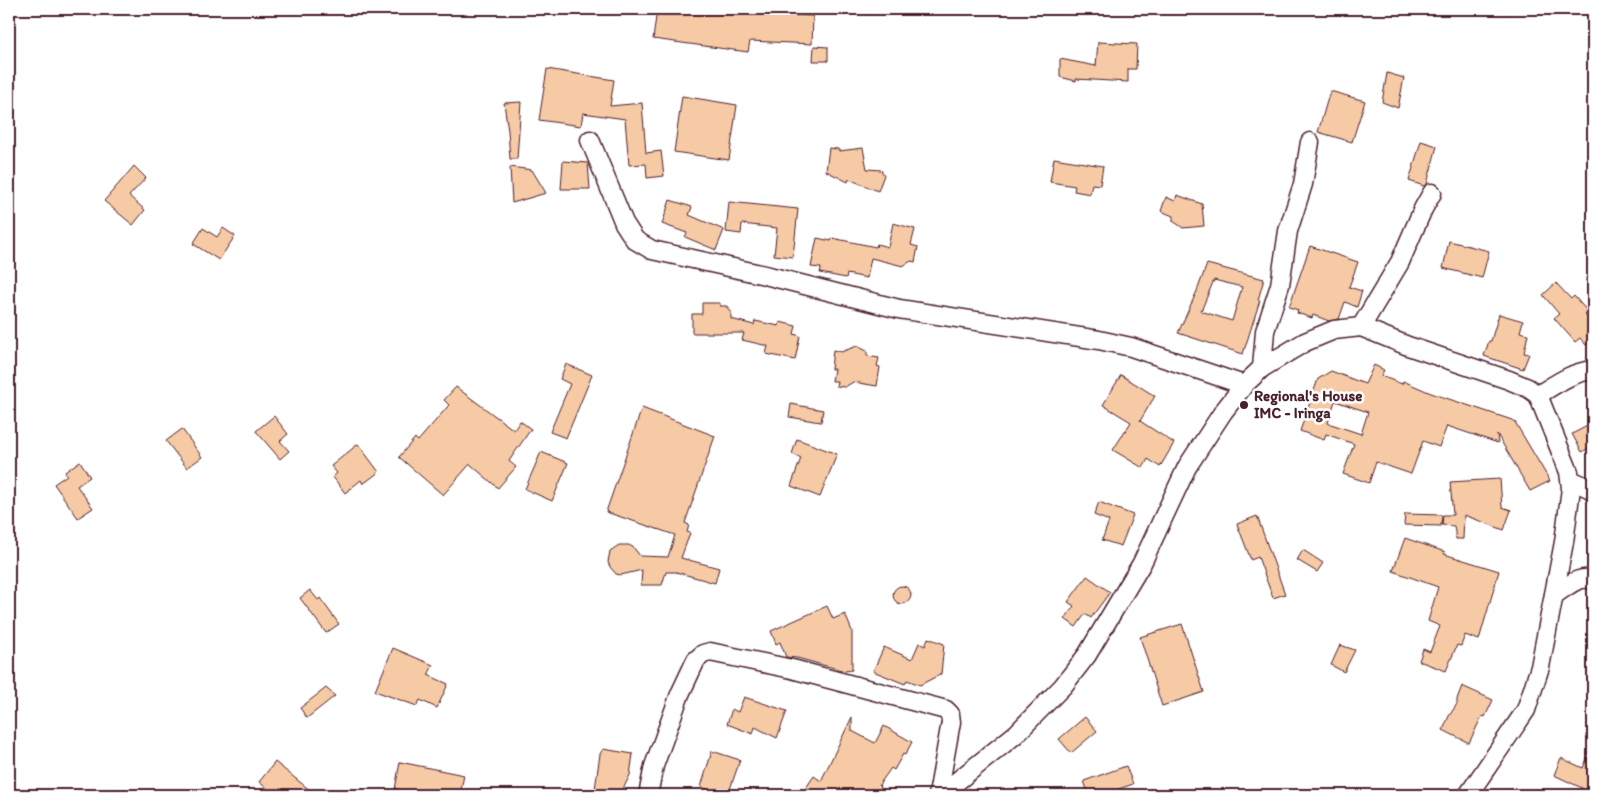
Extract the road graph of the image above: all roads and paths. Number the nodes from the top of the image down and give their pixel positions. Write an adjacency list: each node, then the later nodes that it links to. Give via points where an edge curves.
1 (590, 140): 7 (street, via 624,223 635,240 652,250 899,309 1131,347)
2 (1310, 142): 5 (street, via 1303,184 1288,231 1280,285 1265,331)
3 (1432, 193): 4 (street, via 1400,262)
4 (1361, 327): 5 (street, via 1334,330 1305,342); 8 (street, via 1509,380)
5 (1262, 368): 7 (street)
6 (1593, 370): 8 (street, via 1574,374)
7 (1244, 384): 14 (street, via 1188,467 1142,563 1087,655 1063,686 1016,734)
8 (1538, 395): 9 (street)
9 (1571, 480): 10 (street); 12 (street)
10 (1593, 490)
11 (1593, 580): 12 (street, via 1580,579)
12 (1554, 596): 15 (street, via 1540,667 1526,710)
13 (648, 795): 14 (street, via 654,766 680,694 696,660 710,652 792,669 946,710 951,722)
14 (939, 795)
15 (1468, 795)

